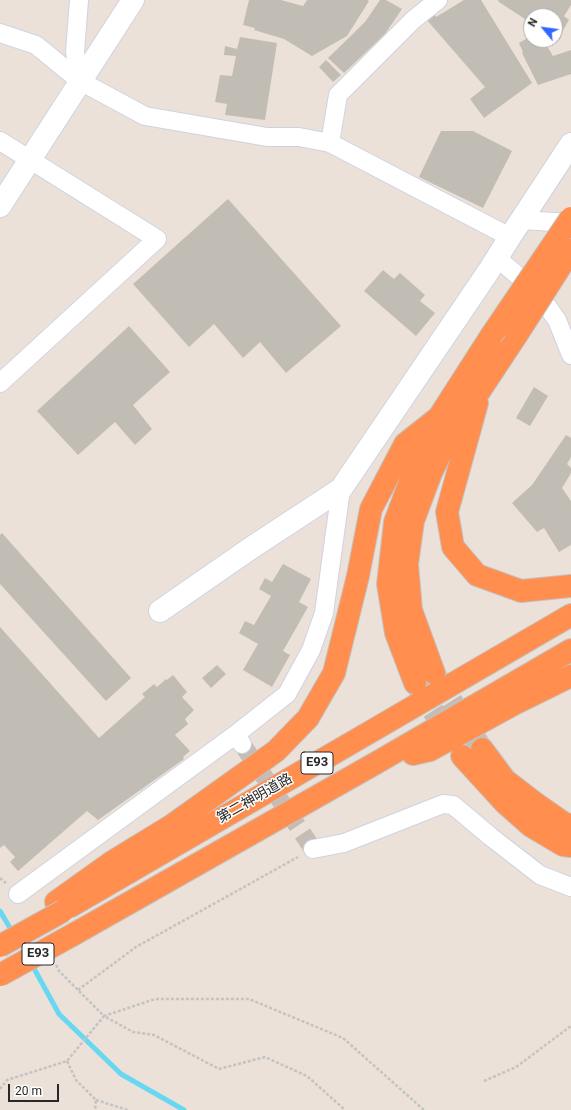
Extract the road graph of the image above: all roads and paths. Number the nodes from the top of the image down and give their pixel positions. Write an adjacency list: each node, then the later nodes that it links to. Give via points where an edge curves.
1 (79, 0): 5 (street, via 75,52)
2 (133, 0): 5 (street)
3 (438, 0): 7 (street, via 413,20 338,95)
4 (0, 32): 5 (street, via 36,45)
5 (80, 81): 7 (street, via 145,116 267,137 298,137); 9 (street)
6 (0, 141): 9 (street)
7 (330, 143): 14 (street)
8 (571, 144): 14 (street)
9 (30, 159): 11 (street); 18 (street, via 157,239)
10 (571, 205): 15 (highway, bridge)
11 (0, 206)
12 (571, 218): 15 (highway, bridge)
13 (571, 223): 14 (street)
14 (515, 228): 16 (street)
15 (562, 246): 19 (highway, bridge, via 516,336); 20 (highway, bridge, via 491,336)
16 (497, 258): 17 (street, via 537,292 557,320); 21 (street)
17 (571, 356)
18 (0, 383)
19 (481, 389): 22 (highway, via 447,512 453,547 478,575 521,591); 26 (highway, via 454,428 431,473 414,521 407,564 411,610)
20 (439, 417): 28 (highway, via 415,469 395,522 388,584 396,633); 36 (highway, via 405,444 371,509 358,576 334,673 308,718 276,751 172,826 112,862)
21 (341, 489): 23 (street); 35 (street, via 324,613 311,650 287,694 238,739)
22 (571, 586)
23 (160, 611)
24 (571, 614): 36 (highway, 第二神明道路 / E93)
25 (571, 650): 29 (highway, 第二神明道路 / E93)
26 (434, 673)
27 (571, 676): 29 (highway, via 430,750)
28 (415, 683)
29 (376, 763): 40 (highway, 第二神明道路 / E93, bridge)
30 (571, 825): 31 (highway, via 564,824 535,803 472,753 505,803 531,826 564,845)
31 (571, 846)
32 (313, 849): 34 (street, via 344,843 443,804 453,806 540,875); 41 (path, via 136,947)
33 (0, 878): 35 (path)
34 (571, 887)
35 (18, 894)
36 (60, 906): 37 (highway); 38 (highway, 第二神明道路 / E93, bridge)
37 (0, 941)
38 (0, 946)
39 (56, 964): 41 (path, via 59,971)
40 (0, 975)
41 (78, 990): 42 (path)
42 (104, 1016): 44 (path); 50 (path, via 133,1032 154,1035 220,1070 265,1057 307,1076); 51 (path, via 155,999 249,999 343,1038)
43 (571, 1026): 45 (path, via 516,1067)
44 (67, 1061): 46 (path, via 7,1080); 47 (path, via 76,1080)
45 (484, 1082)
46 (0, 1089)
47 (96, 1100): 48 (path); 49 (path)
48 (95, 1110)
49 (128, 1110)
50 (345, 1110)
51 (424, 1110)

